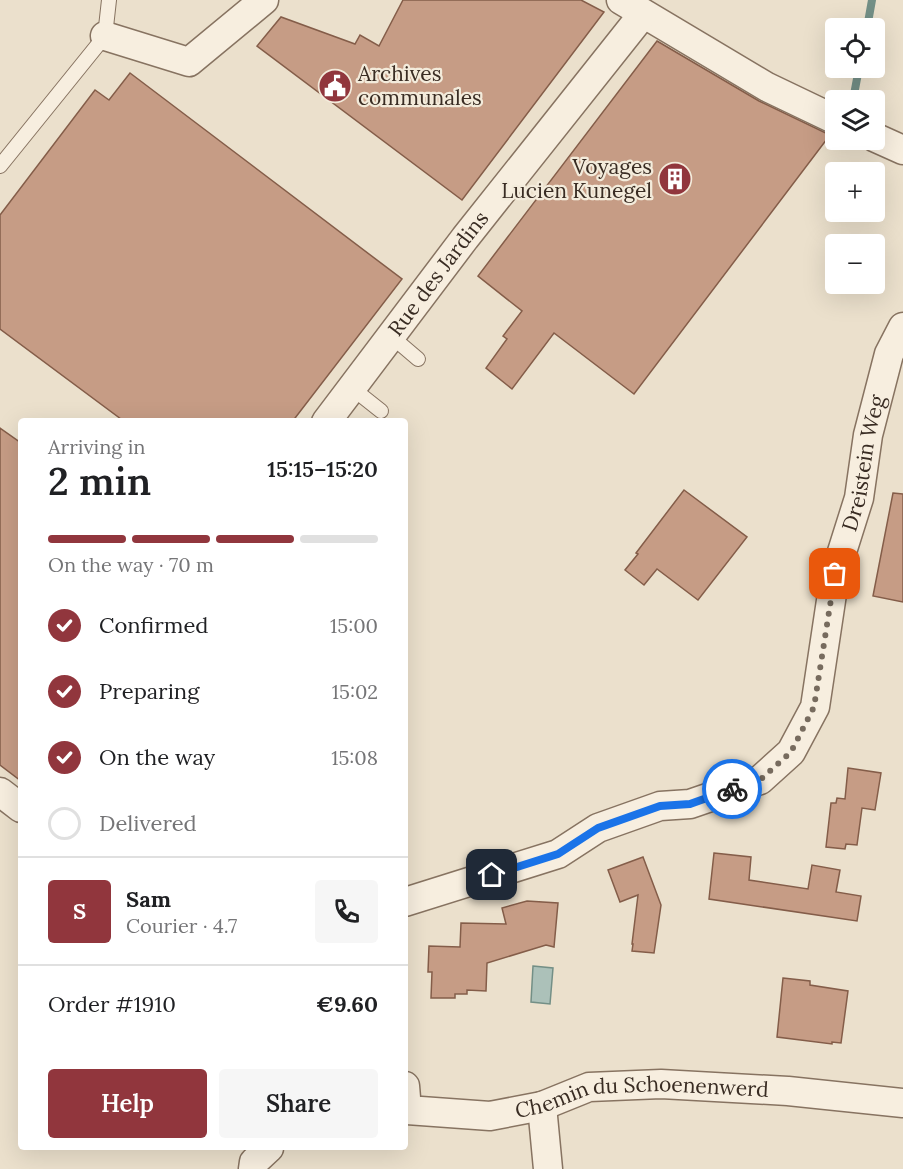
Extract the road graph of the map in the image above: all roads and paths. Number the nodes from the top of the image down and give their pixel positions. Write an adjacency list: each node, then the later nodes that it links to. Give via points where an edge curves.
1 (109, 0): 4 (lane)
2 (264, 0): 4 (street, via 189,62)
3 (632, 7): 5 (street, via 767,87); 10 (street, Rue des Jardins)
4 (105, 36): 8 (lane)
5 (825, 115)
6 (885, 142): 7 (street)
7 (903, 150)
8 (0, 166)
9 (903, 327): 17 (street, Dreistein Weg, via 889,354 868,435 860,498 835,574 814,707 791,752 760,780 690,804 660,806 598,828 558,854)
10 (391, 336): 11 (lane); 12 (street, Rue des Jardins)
11 (418, 359)
12 (352, 388): 13 (lane); 14 (street, Rue des Jardins)
13 (381, 411)
14 (329, 418)
15 (0, 792): 16 (street)
16 (18, 806)
17 (408, 901)
18 (408, 1103): 20 (street, Chemin du Schoenenwerd, via 490,1116)
19 (903, 1103): 20 (street, Chemin du Schoenenwerd, via 661,1084 590,1087)
20 (542, 1106): 23 (street)
21 (267, 1150): 22 (street, via 254,1162)
22 (253, 1169)
23 (548, 1169)

